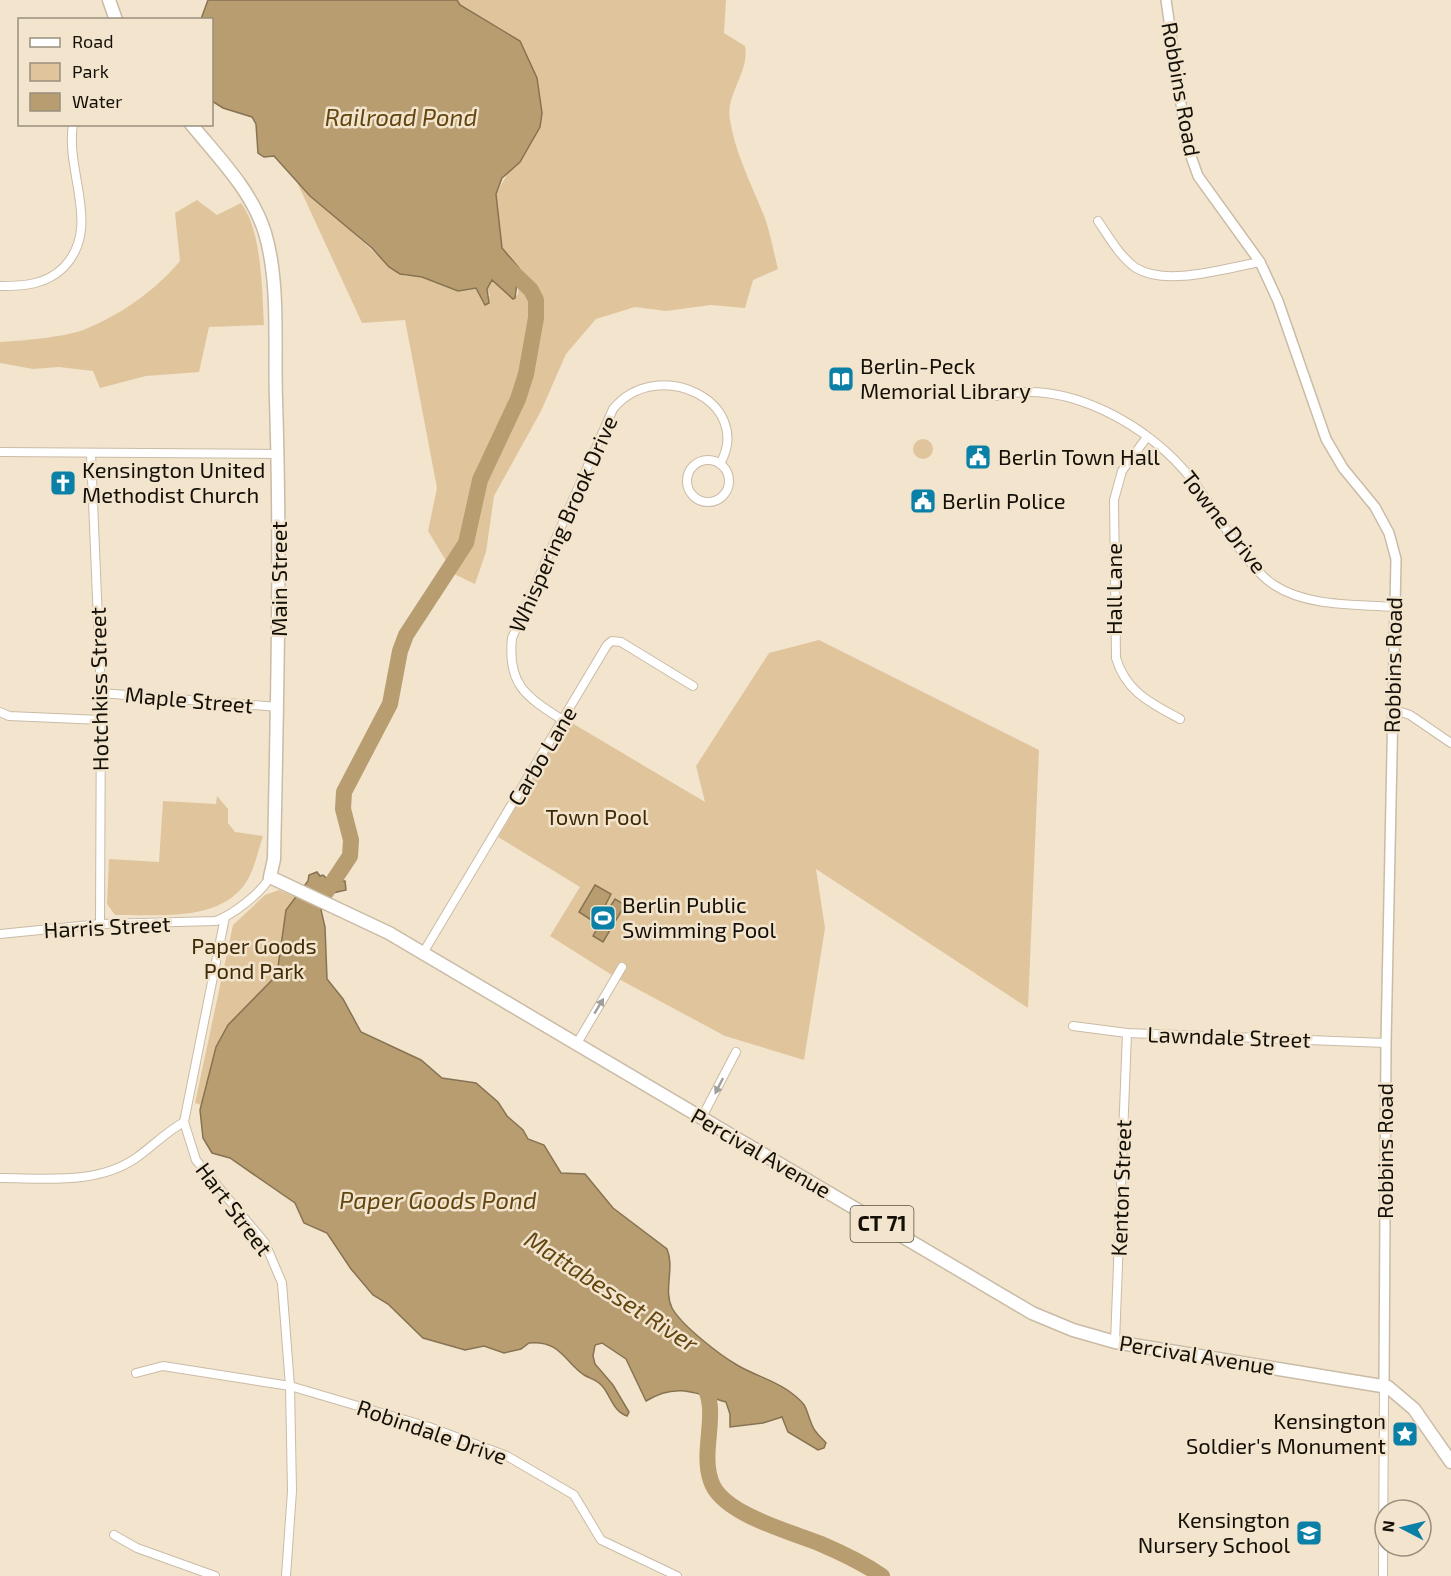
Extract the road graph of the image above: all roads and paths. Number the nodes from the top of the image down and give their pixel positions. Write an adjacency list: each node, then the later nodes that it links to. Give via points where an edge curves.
1 (109, 0): 3 (main road)
2 (1167, 0): 7 (street, Robbins Road, via 1187,145 1198,176)
3 (115, 18)
4 (73, 126): 8 (street, via 72,167 82,209 79,245 72,259 44,280 27,286)
5 (193, 126): 13 (main road, Main Street, via 235,177 255,207 265,234 272,274)
6 (1098, 221): 7 (street, via 1122,255 1152,276 1172,277)
7 (1260, 262): 15 (street, Robbins Road, via 1278,301 1326,439 1389,533 1396,560)
8 (0, 286)
9 (997, 396): 10 (street, Towne Drive, via 1036,393 1079,402 1104,411)
10 (1147, 437): 15 (street, Towne Drive, via 1176,460 1256,568 1273,584 1316,601); 21 (street, Hall Lane, via 1122,471 1116,492 1116,658 1120,673 1131,688)
11 (0, 452): 12 (street)
12 (91, 454): 13 (street); 17 (street, Hotchkiss Street)
13 (278, 454): 18 (main road, Main Street)
14 (720, 464): 14 (street, Whispering Brook Drive, via 729,479 726,491 717,500 699,499 688,485 692,467 709,460); 23 (street, Whispering Brook Drive, via 726,449 725,429 714,407 696,391 676,385 652,385 629,393 614,409 512,638 511,661 517,682 535,702)
15 (1394, 607): 19 (street, Robbins Road)
16 (693, 686): 23 (street, Carbo Lane, via 621,642 612,641)
17 (101, 693): 18 (street, Maple Street); 22 (street, Hotchkiss Street)
18 (278, 707): 25 (main road, Main Street, via 274,859)
19 (1392, 709): 24 (street, via 1410,715); 33 (street, Robbins Road)
20 (0, 712): 22 (street, via 9,716)
21 (1180, 719)
22 (101, 720): 27 (street, Hotchkiss Street)
23 (564, 721): 29 (street, Carbo Lane)
24 (1451, 743)
25 (270, 877): 26 (street, Harris Street); 29 (main road, Percival Avenue / CT 71)
26 (225, 917): 27 (street, Harris Street, via 205,922); 37 (street, Hart Street)
27 (100, 924): 28 (street, Harris Street)
28 (0, 934)
29 (423, 953): 34 (main road, Percival Avenue / CT 71)
30 (622, 967): 34 (street, one-way to 30)
31 (1073, 1026): 32 (street, Lawndale Street)
32 (1127, 1033): 33 (street, Lawndale Street); 39 (street, Kenton Street)
33 (1386, 1043): 42 (street, Robbins Road)
34 (576, 1045): 36 (main road, Percival Avenue / CT 71)
35 (736, 1052): 36 (street, one-way to 36)
36 (702, 1119): 39 (main road, Percival Avenue / CT 71, via 1032,1313)
37 (184, 1122): 38 (street, via 165,1132 135,1158 100,1174); 41 (street, Hart Street, via 196,1160 265,1243 278,1271 285,1296)
38 (0, 1178)
39 (1115, 1342): 42 (main road, Percival Avenue / CT 71)
40 (136, 1373): 41 (street, Robindale Drive, via 163,1366)
41 (290, 1386): 46 (street, Hart Street, via 292,1491); 47 (street, Robindale Drive, via 429,1427 507,1456 574,1495 601,1540)
42 (1384, 1386): 43 (main road, Percival Avenue / CT 71, via 1414,1408); 48 (street)
43 (1451, 1462)
44 (114, 1535): 45 (street, via 137,1548)
45 (216, 1576)
46 (286, 1576)
47 (677, 1576)
48 (1383, 1576)

